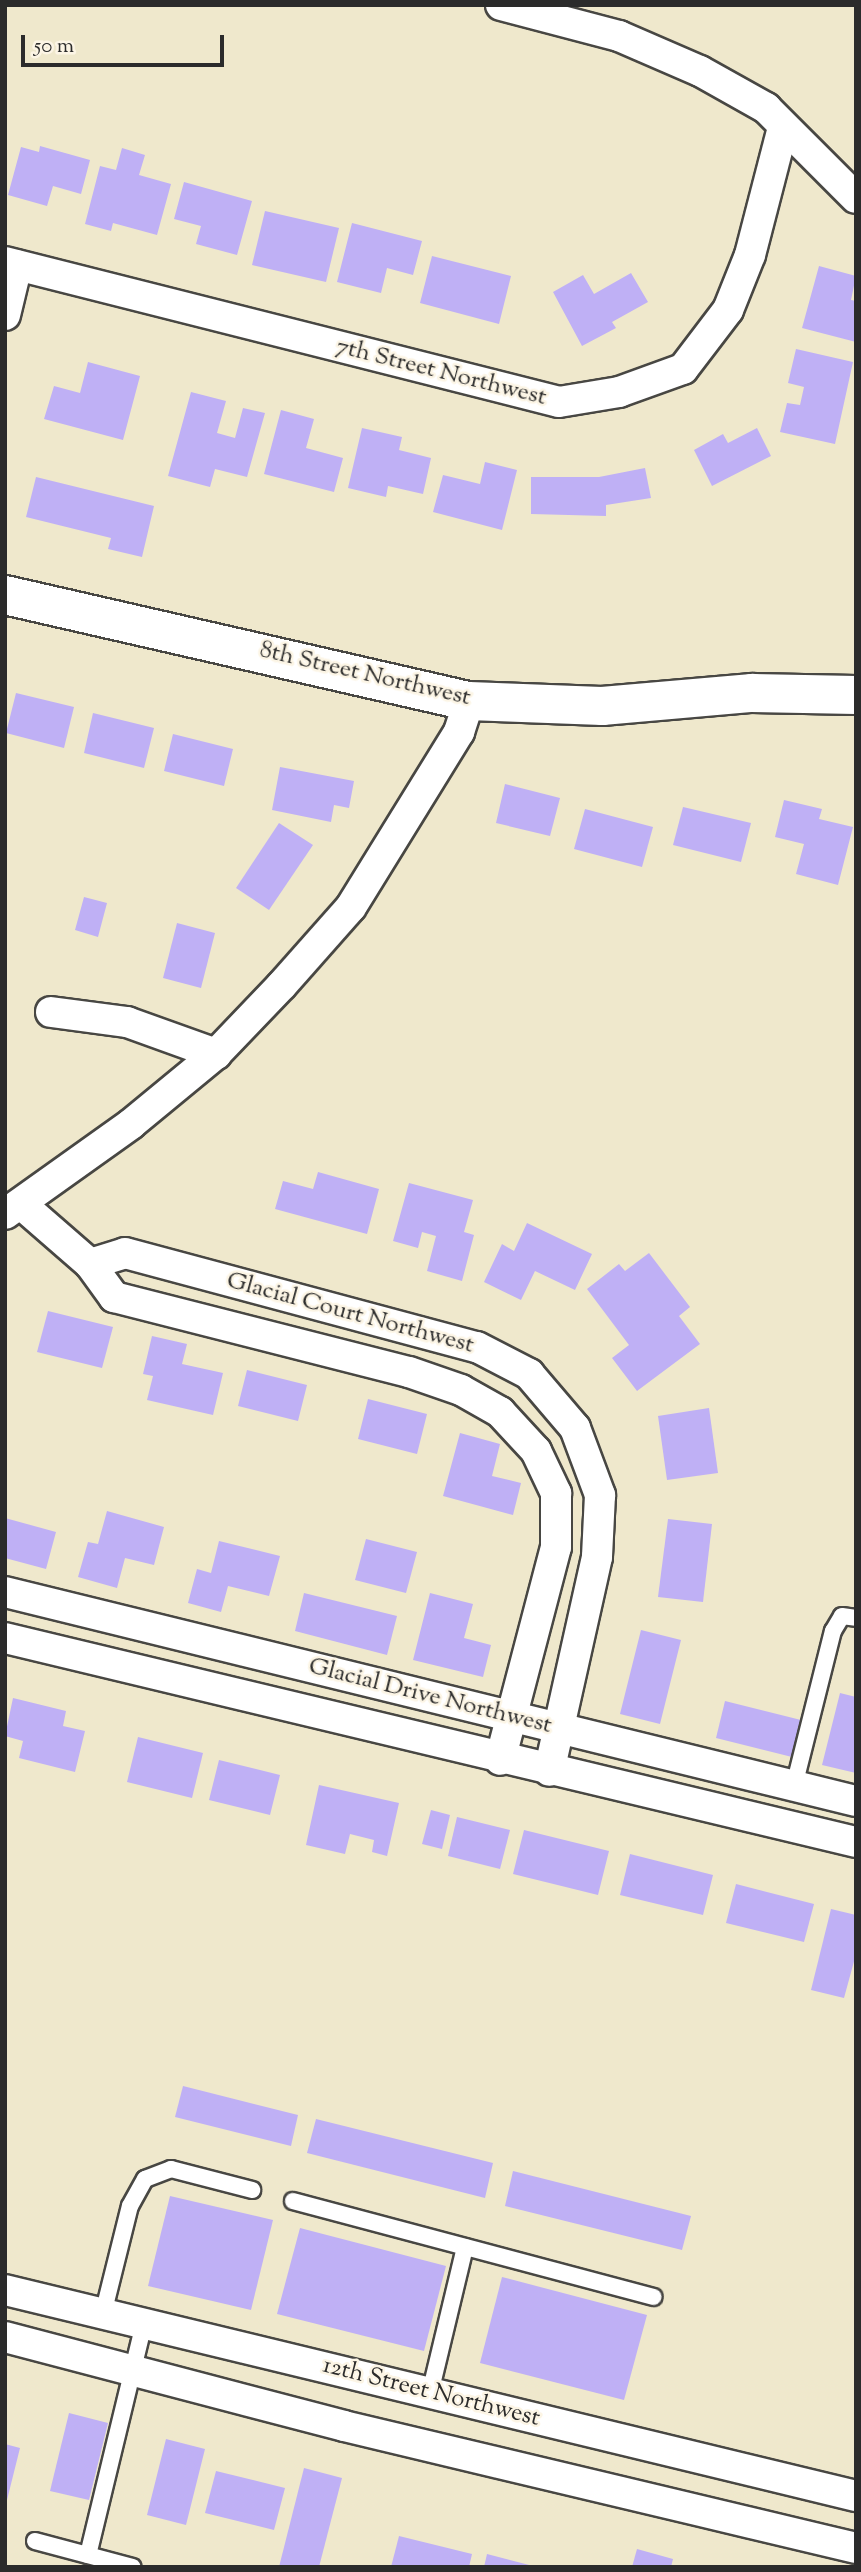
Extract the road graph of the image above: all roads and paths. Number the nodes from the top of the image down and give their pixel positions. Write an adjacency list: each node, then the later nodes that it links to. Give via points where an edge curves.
1 (501, 5): 2 (street, via 619,36 700,71 766,108)
2 (783, 127): 3 (street); 4 (street, 7th Street Northwest, via 750,255 728,310 683,369 619,392 559,402)
3 (856, 198)
4 (11, 264): 5 (street)
5 (5, 315)
6 (5, 595): 8 (street, 8th Street Northwest)
7 (856, 695): 8 (street, 8th Street Northwest, via 752,693 602,706)
8 (469, 701): 10 (street, via 459,732 351,907)
9 (51, 1012): 10 (street, via 127,1022)
10 (216, 1054): 11 (street, via 131,1125)
11 (13, 1209): 12 (street)
12 (90, 1264): 16 (street, via 114,1297 409,1372 461,1390 500,1412 536,1451 556,1493 556,1547); 17 (street, Glacial Court Northwest, via 125,1253 477,1347 529,1374 575,1428 600,1495 597,1557)
13 (5, 1592): 16 (street, Glacial Drive Northwest)
14 (856, 1618): 20 (lane, via 842,1616 833,1631)
15 (5, 1638): 18 (street)
16 (508, 1716): 17 (street, Glacial Drive Northwest); 18 (street)
17 (557, 1728): 19 (street, Glacial Court Northwest); 20 (street, Glacial Drive Northwest)
18 (500, 1760): 19 (street)
19 (549, 1772): 22 (street)
20 (794, 1786): 21 (street, Glacial Drive Northwest)
21 (856, 1801)
22 (856, 1842)
23 (252, 2190): 28 (lane, via 172,2169 145,2179 130,2206)
24 (293, 2201): 25 (lane)
25 (465, 2247): 27 (lane); 32 (lane)
26 (5, 2290): 28 (street, 12th Street Northwest)
27 (653, 2297)
28 (103, 2314): 29 (street, 12th Street Northwest)
29 (144, 2324): 31 (lane); 32 (street, 12th Street Northwest)
30 (5, 2337): 31 (street)
31 (133, 2368): 35 (street, via 344,2426); 36 (lane)
32 (430, 2393): 33 (street, 12th Street Northwest)
33 (856, 2496)
34 (35, 2541): 36 (lane)
35 (856, 2548)
36 (88, 2555): 37 (lane)
37 (133, 2567)

